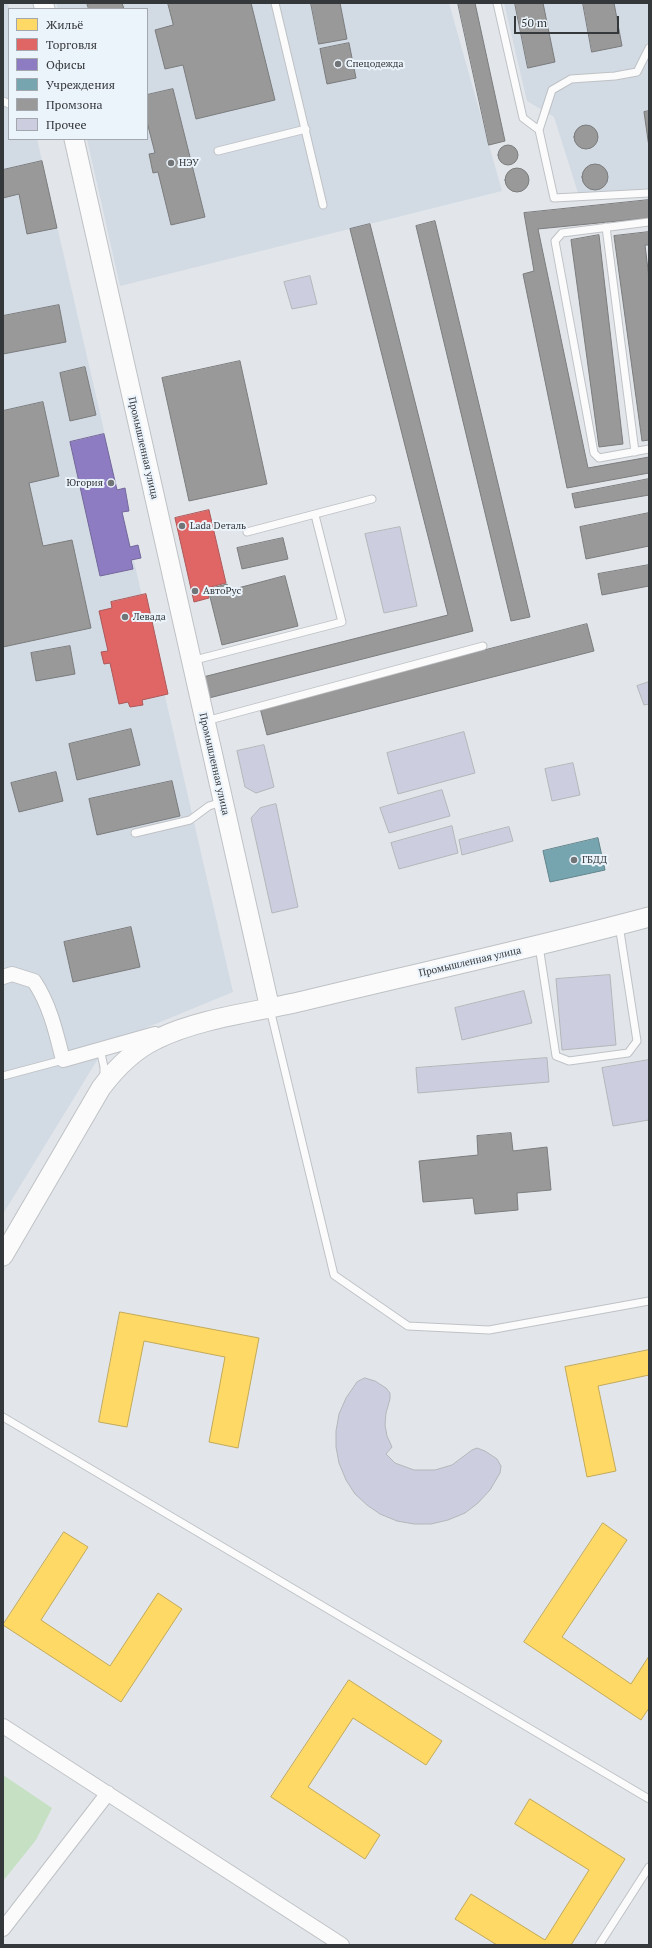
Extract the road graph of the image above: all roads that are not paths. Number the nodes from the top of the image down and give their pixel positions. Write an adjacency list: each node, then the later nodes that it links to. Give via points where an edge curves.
1 (274, 3): 4 (lane)
2 (497, 3): 5 (lane, via 523,118)
3 (649, 48): 5 (lane, via 637,72 571,79 552,90)
4 (306, 129): 7 (lane); 9 (lane)
5 (539, 130): 8 (lane, via 554,198)
6 (74, 140): 18 (main road, Промышленная улица, via 104,263)
7 (218, 150)
8 (649, 193)
9 (324, 205)
10 (649, 222): 11 (lane)
11 (606, 227): 13 (lane); 13 (lane, via 562,233 555,241 594,453 600,458)
12 (649, 450): 13 (lane)
13 (635, 452)
14 (372, 499): 15 (lane)
15 (315, 515): 16 (lane); 18 (lane, via 342,622)
16 (247, 532)
17 (483, 646): 19 (lane)
18 (191, 661): 19 (main road, Промышленная улица)
19 (204, 721): 20 (main road, Промышленная улица)
20 (222, 802): 21 (lane, via 209,806 190,820); 26 (main road, Промышленная улица)
21 (135, 833)
22 (649, 917): 23 (main road, Промышленная улица)
23 (619, 925): 24 (main road, Промышленная улица); 24 (lane, via 637,1041 628,1053 568,1061 556,1056)
24 (539, 946): 26 (main road, Промышленная улица)
25 (3, 977): 29 (street, via 12,974 34,981 43,994 55,1025)
26 (270, 1009): 27 (main road); 33 (lane, via 334,1275 408,1326 489,1330)
27 (183, 1027): 28 (street); 31 (main road, via 155,1039 134,1053 118,1067)
28 (100, 1049): 29 (street); 31 (lane, via 105,1074)
29 (63, 1060): 30 (lane)
30 (3, 1076)
31 (101, 1088): 32 (main road)
32 (3, 1256)
33 (649, 1300)
34 (3, 1417): 37 (lane)
35 (3, 1726): 36 (street)
36 (108, 1793): 39 (street); 40 (street)
37 (649, 1799)
38 (649, 1867): 41 (lane)
39 (3, 1930)
40 (342, 1945)
41 (599, 1945)

